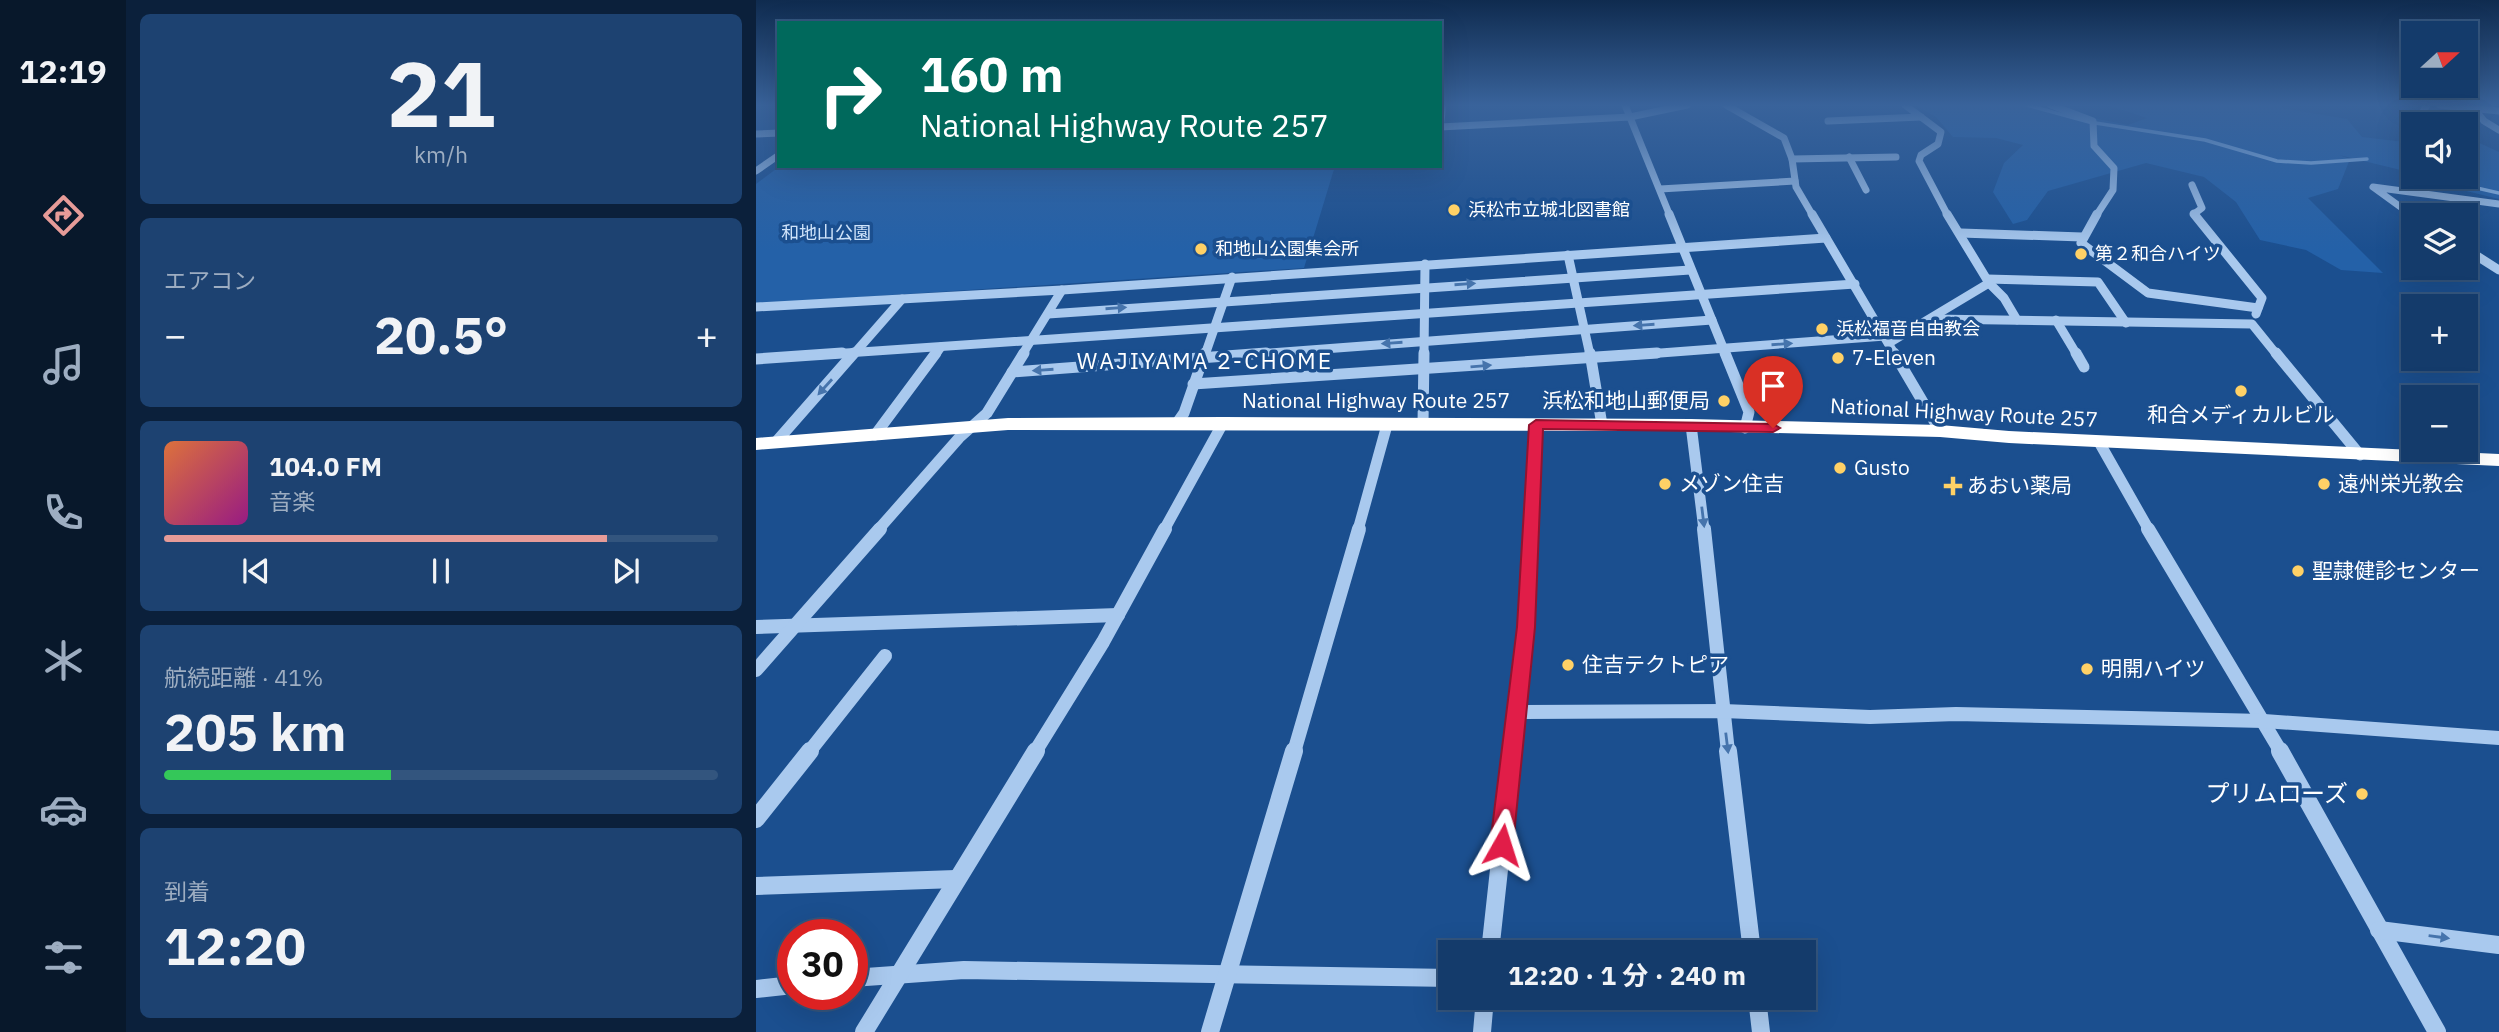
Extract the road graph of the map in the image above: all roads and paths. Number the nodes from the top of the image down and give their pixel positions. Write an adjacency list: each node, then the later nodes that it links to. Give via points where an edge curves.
1 (1645, 153): 12 (street)
2 (1790, 153): 8 (street)
3 (1924, 153): 16 (street, via 1919,161 1932,189)
4 (2101, 153): 17 (street, via 2114,168 2113,190)
5 (777, 156): 9 (street)
6 (1849, 157): 7 (street); 8 (street); 13 (street)
7 (1896, 157)
8 (1792, 159): 10 (street)
9 (756, 172)
10 (1795, 181): 12 (street); 18 (street)
11 (2192, 185): 36 (street, via 2202,208 2194,215 2250,280 2262,298)
12 (1660, 189): 19 (street)
13 (1866, 190)
14 (2499, 204): 15 (street, via 2373,187)
15 (2401, 207)
16 (1961, 233): 17 (street); 27 (street)
17 (2082, 237): 36 (street, via 2081,243 2141,290)
18 (1826, 238): 19 (street); 28 (street)
19 (1681, 248): 20 (street); 23 (street)
20 (1568, 255): 22 (street); 26 (street)
21 (2478, 257): 24 (street)
22 (1425, 264): 25 (street); 29 (street)
23 (1690, 270): 26 (street); 31 (street)
24 (2499, 270)
25 (1232, 277): 30 (street); 33 (street)
26 (1574, 278): 29 (street, one-way to 26); 34 (street)
27 (1988, 281): 39 (street); 41 (street); 43 (street, via 2098,282)
28 (1854, 284): 31 (street); 47 (street)
29 (1425, 287): 33 (street); 38 (street)
30 (1062, 290): 32 (street); 37 (street)
31 (1702, 295): 34 (street); 40 (street)
32 (902, 299): 35 (street); 52 (street)
33 (1224, 300): 37 (street, one-way to 33); 45 (street)
34 (1579, 303): 38 (street); 46 (street)
35 (756, 307)
36 (2258, 308): 44 (street)
37 (1048, 314): 48 (street)
38 (1425, 314): 45 (street); 49 (street)
39 (1932, 318): 41 (street); 47 (street)
40 (1712, 320): 46 (street, one-way to 46); 51 (street)
41 (2017, 320): 42 (street)
42 (2056, 320): 43 (street); 56 (street)
43 (2126, 323): 44 (street)
44 (2252, 324): 74 (street)
45 (1213, 328): 48 (street); 53 (street)
46 (1584, 330): 49 (street); 54 (street)
47 (1887, 339): 51 (street, one-way to 47); 69 (street)
48 (1032, 341): 50 (street); 58 (street)
49 (1424, 341): 53 (street, one-way to 53); 57 (street)
50 (941, 347): 52 (street); 70 (street)
51 (1723, 348): 54 (street); 68 (street, via 1749,412)
52 (855, 353): 55 (street); 71 (street, one-way to 71)
53 (1203, 358): 58 (street, one-way to 58); 59 (street)
54 (1591, 358): 57 (street, one-way to 54); 65 (street)
55 (756, 359)
56 (2084, 367)
57 (1423, 369): 59 (street); 62 (street)
58 (1012, 372): 67 (street)
59 (1193, 384): 60 (street)
60 (1177, 423): 61 (highway, National Highway Route 257); 67 (highway, National Highway Route 257)
61 (1223, 423): 63 (highway, National Highway Route 257); 76 (street)
62 (1423, 424): 63 (highway, National Highway Route 257); 64 (highway, National Highway Route 257)
63 (1387, 425): 93 (street)
64 (1536, 425): 65 (highway, National Highway Route 257); 82 (street, via 1526,627)
65 (1602, 425): 66 (highway, National Highway Route 257)
66 (1691, 425): 68 (highway, National Highway Route 257); 81 (street, one-way to 81)
67 (972, 428): 70 (highway, National Highway Route 257); 77 (street)
68 (1745, 428): 69 (highway, National Highway Route 257)
69 (1940, 431): 72 (highway, National Highway Route 257)
70 (875, 435): 71 (highway, National Highway Route 257)
71 (776, 442): 73 (highway, National Highway Route 257)
72 (2099, 442): 74 (highway, National Highway Route 257); 83 (street)
73 (756, 444)
74 (2360, 455): 75 (highway, National Highway Route 257)
75 (2499, 460)
76 (1118, 615): 77 (street); 86 (street)
77 (794, 626): 78 (street); 80 (street)
78 (756, 627)
79 (885, 656): 85 (street)
80 (756, 670)
81 (1723, 711): 82 (street); 83 (street); 90 (street, one-way to 90)
82 (1516, 712): 89 (street)
83 (2264, 721): 84 (street); 88 (street)
84 (2499, 738)
85 (756, 819)
86 (956, 879): 87 (street); 92 (street)
87 (756, 886)
88 (2379, 930): 91 (street, one-way to 91); 104 (street)
89 (1490, 940)
90 (1751, 940)
91 (2499, 946)
92 (902, 972): 93 (street); 94 (street); 100 (street)
93 (1230, 973): 95 (street); 101 (street)
94 (868, 976)
95 (1438, 978)
96 (777, 987): 97 (street)
97 (756, 989)
98 (1484, 1010): 102 (street)
99 (1758, 1010): 103 (street)
100 (864, 1032)
101 (1210, 1032)
102 (1482, 1032)
103 (1761, 1032)
104 (2437, 1032)

